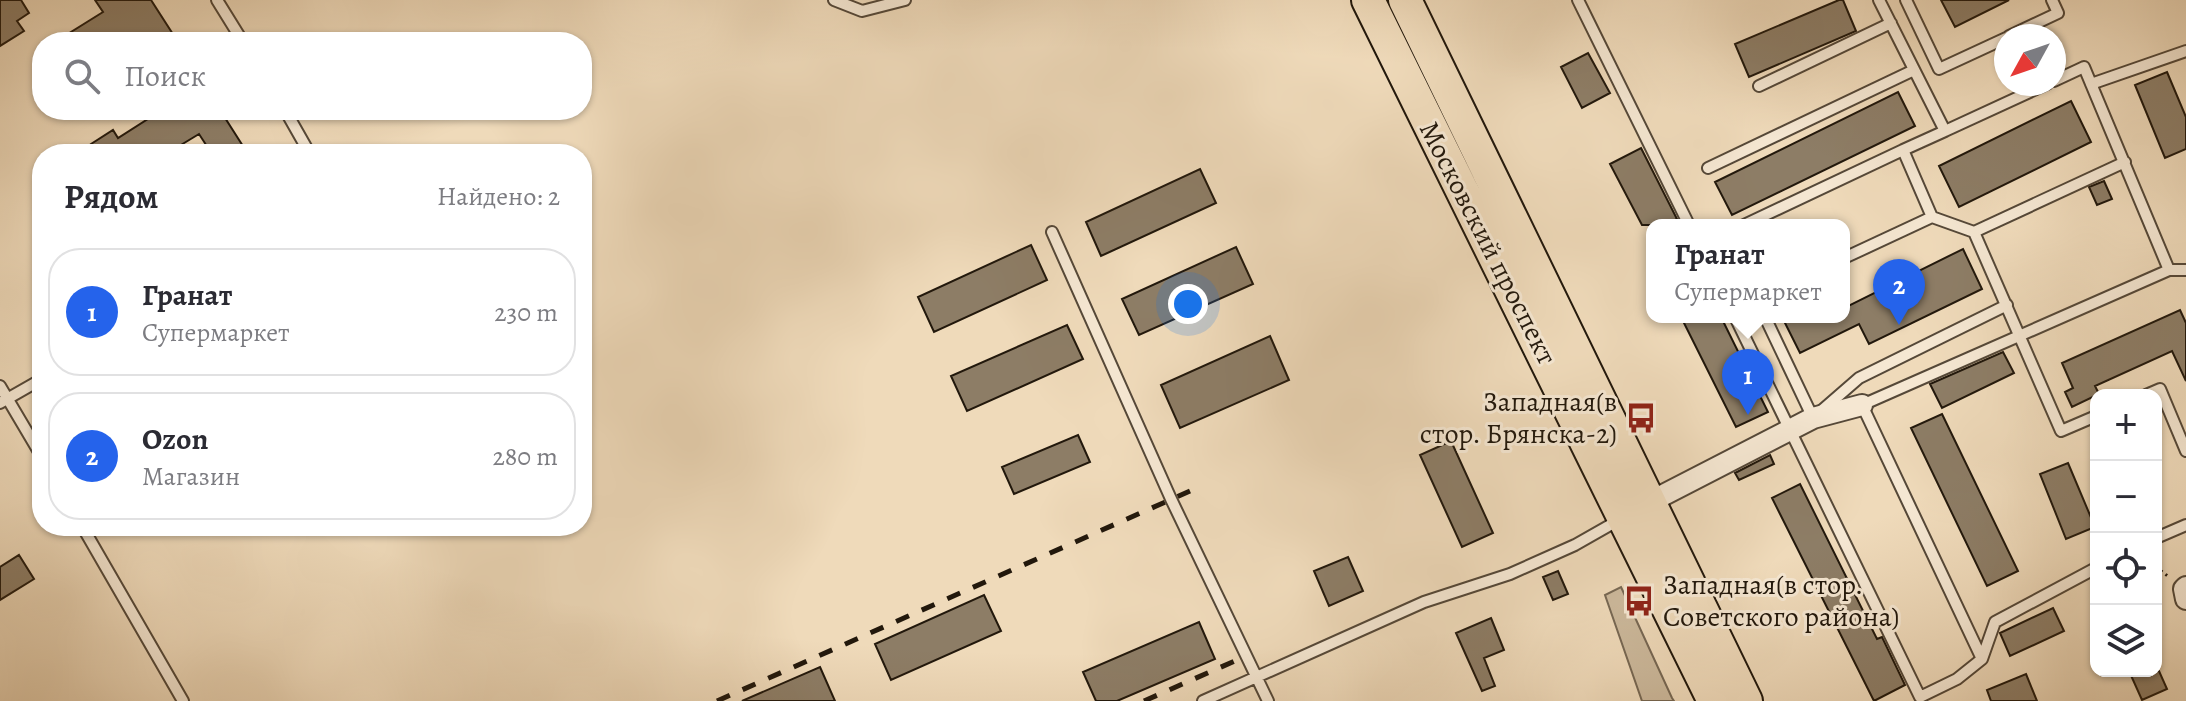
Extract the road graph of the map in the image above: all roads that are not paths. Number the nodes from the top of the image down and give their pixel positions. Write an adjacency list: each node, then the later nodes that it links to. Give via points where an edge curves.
1 (217, 0): 12 (lane)
2 (834, 0): 3 (lane, via 862,11)
3 (905, 0)
4 (1368, 0): 48 (main road, Московский проспект)
5 (1405, 0): 48 (main road, Московский проспект)
6 (1578, 0): 27 (lane)
7 (1879, 0): 10 (lane)
8 (1906, 0): 13 (lane, via 1939,69)
9 (2052, 0): 11 (lane, via 2058,13)
10 (1891, 23): 15 (lane); 18 (lane)
11 (2035, 24)
12 (237, 32)
13 (1994, 43)
14 (2186, 51): 17 (lane)
15 (1914, 70): 21 (lane); 25 (lane)
16 (2066, 75): 17 (lane, via 2084,67)
17 (2091, 84): 24 (lane)
18 (1759, 86)
19 (2021, 96): 21 (lane)
20 (291, 120): 22 (lane)
21 (1945, 131): 23 (lane)
22 (304, 144)
23 (1903, 150): 26 (lane); 28 (lane)
24 (2125, 162): 30 (lane); 32 (lane)
25 (1708, 168)
26 (1932, 217): 30 (lane); 31 (lane)
27 (1686, 219)
28 (1757, 219)
29 (1052, 232): 56 (lane)
30 (1974, 232): 34 (lane)
31 (1850, 255)
32 (2169, 270): 33 (lane); 37 (lane)
33 (2186, 270)
34 (2007, 305): 37 (lane); 43 (lane, via 1859,378)
35 (1738, 323): 45 (lane)
36 (1768, 323): 43 (lane)
37 (2020, 334): 42 (lane); 44 (lane, via 2061,431)
38 (32, 385): 41 (lane)
39 (0, 386): 41 (lane)
40 (2162, 394): 47 (lane)
41 (4, 401): 46 (lane)
42 (1862, 405): 43 (street); 55 (lane)
43 (1813, 418): 45 (street)
44 (2090, 419)
45 (1791, 429): 48 (street); 55 (lane, via 1920,697)
46 (32, 442)
47 (2186, 451)
48 (1637, 510): 56 (lane, via 1510,574 1424,602); 60 (main road, Московский проспект); 61 (main road, Московский проспект)
49 (2186, 525): 50 (lane)
50 (2162, 535)
51 (88, 536): 57 (lane)
52 (2090, 571): 55 (lane, via 1995,622)
53 (2186, 587): 54 (street)
54 (2186, 599)
55 (1982, 659)
56 (1257, 678): 58 (lane); 59 (lane)
57 (183, 701)
58 (1203, 701)
59 (1268, 701)
60 (1714, 701)
61 (1746, 701)

